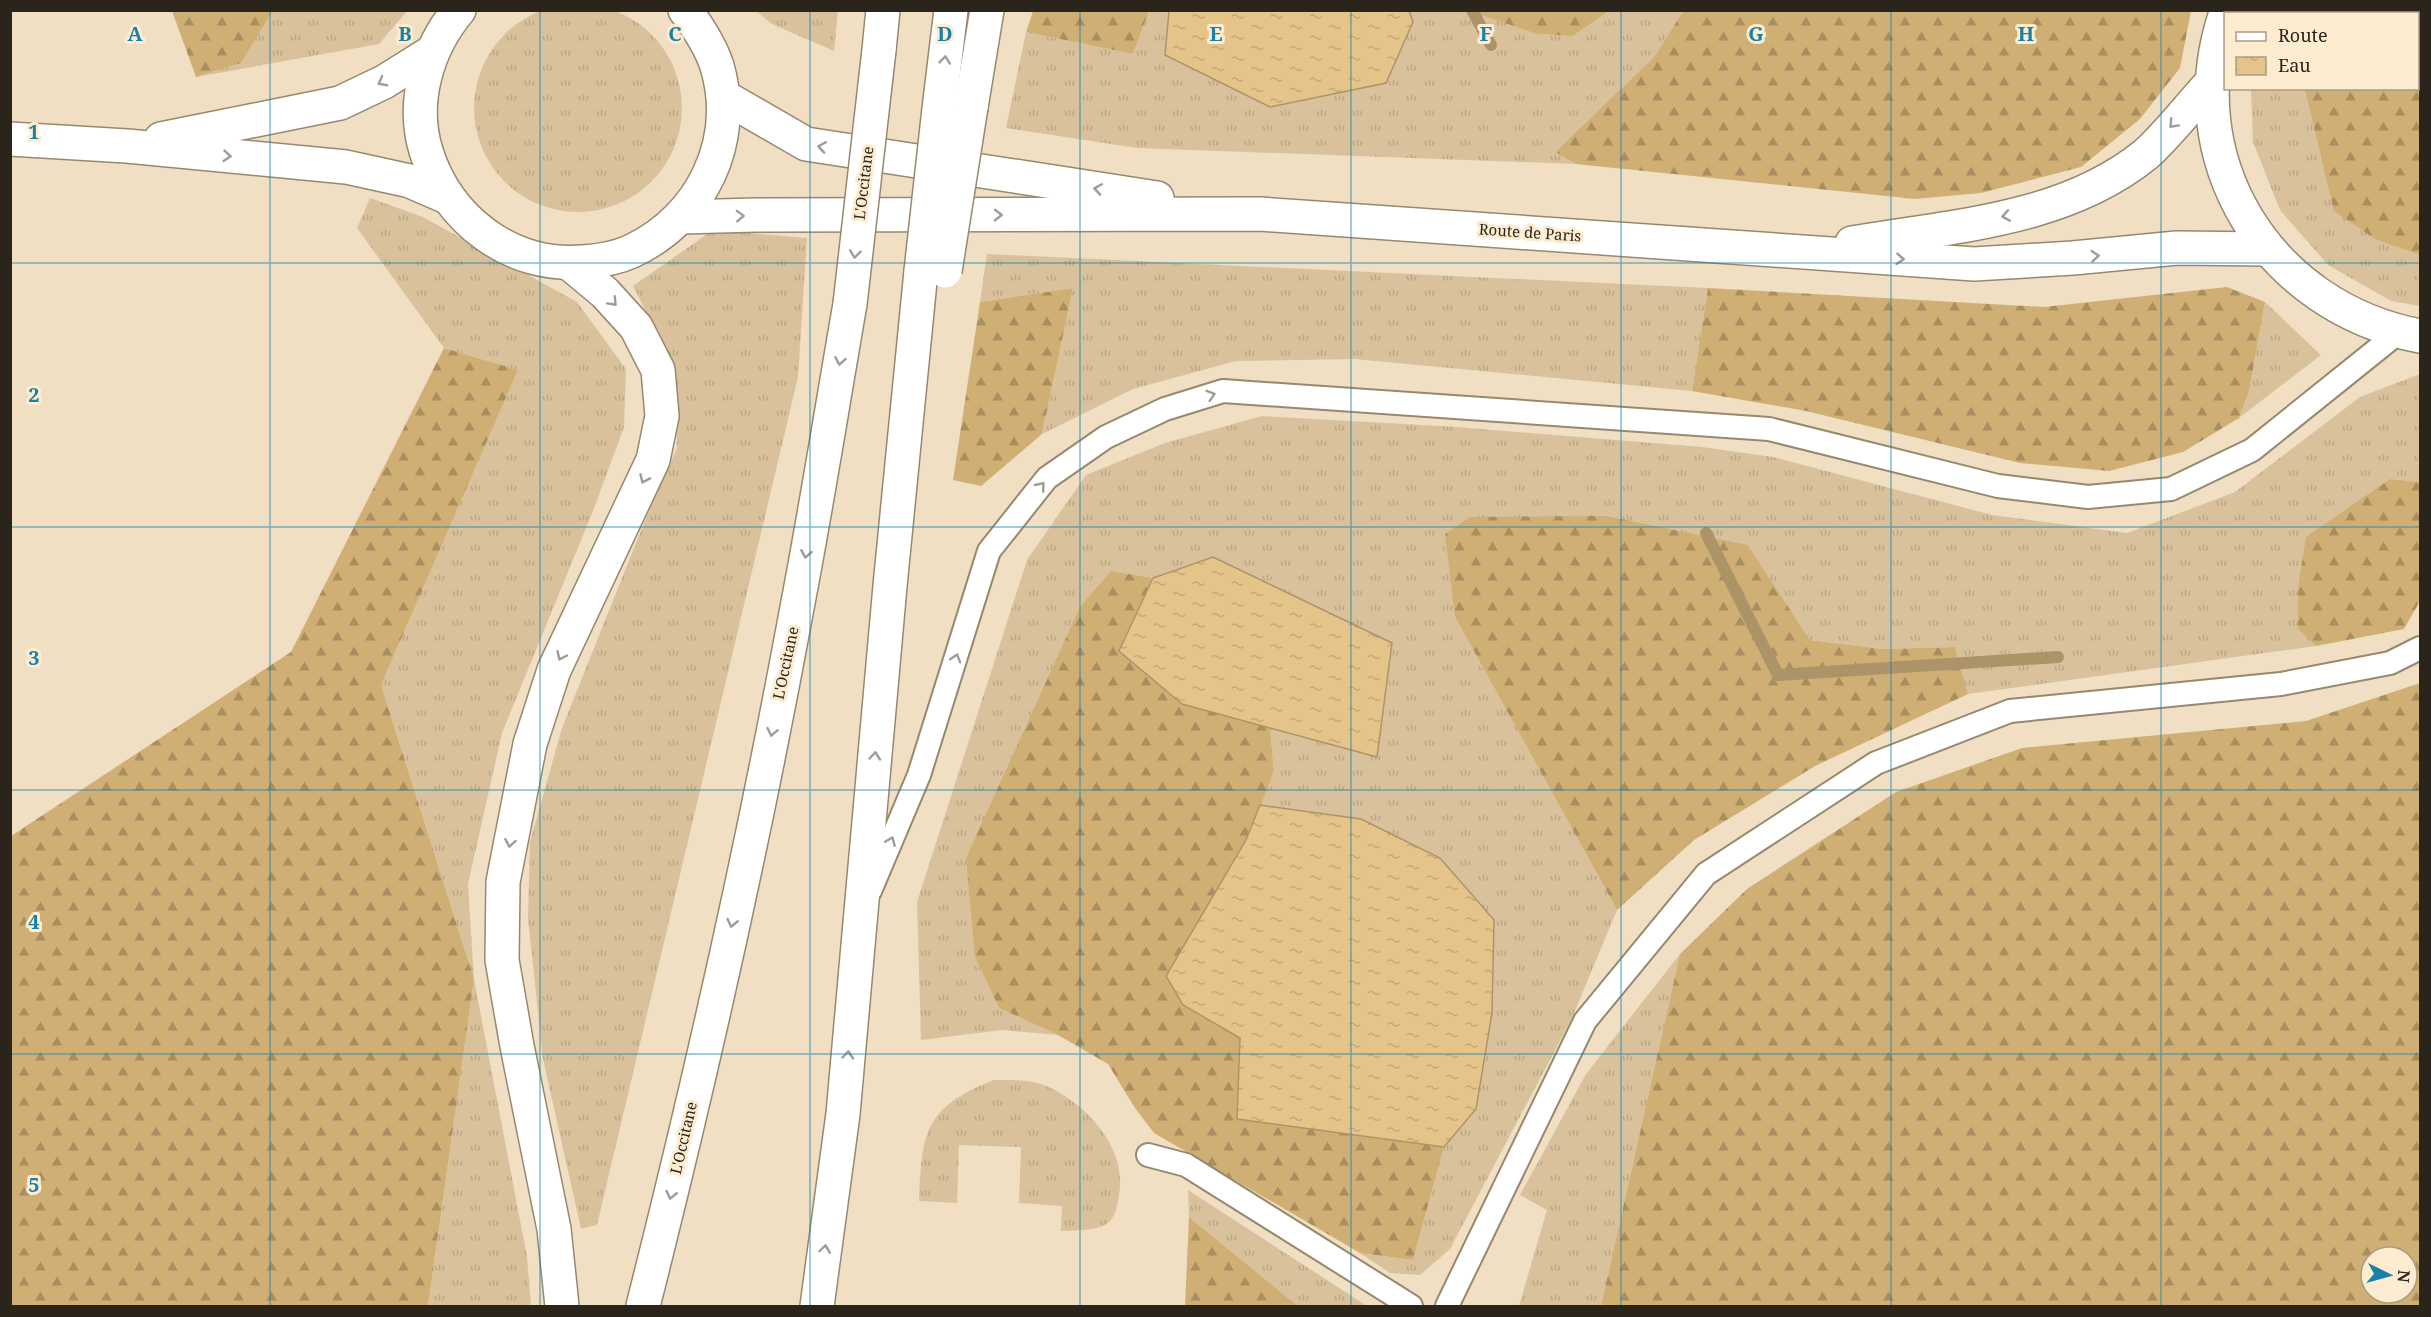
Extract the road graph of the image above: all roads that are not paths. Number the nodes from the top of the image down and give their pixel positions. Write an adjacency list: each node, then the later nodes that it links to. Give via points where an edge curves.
1 (459, 10): 7 (main road)
2 (685, 10): 9 (main road, via 704,36)
3 (883, 10): 24 (main road, L'Occitane, one-way to 24, bridge, via 850,304 796,614 741,882)
4 (951, 10): 18 (main road, one-way to 4, bridge, via 939,109)
5 (987, 10): 18 (main road, bridge, via 971,107)
6 (2224, 20): 8 (main road)
7 (432, 52): 11 (main road, one-way to 11, via 340,103); 12 (main road, via 423,81 422,132 432,171)
8 (2213, 81): 15 (main road, via 2214,122 2229,181); 16 (main road, one-way to 16, via 2145,154 2094,189 2021,214)
9 (723, 96): 13 (main road, one-way to 9, via 806,144); 14 (main road, via 723,129 716,161 701,191)
10 (10, 139): 11 (main road)
11 (127, 146): 12 (main road, one-way to 12, via 346,167 410,181)
12 (447, 197): 17 (main road, via 471,225 500,245 533,259)
13 (1260, 214): 14 (main road, one-way to 13); 16 (main road, Route de Paris)
14 (681, 217): 17 (main road, via 630,252 600,261)
15 (2267, 249): 16 (main road, one-way to 15, via 1974,264 2178,248); 19 (main road, via 2320,297 2363,320)
16 (1800, 252)
17 (569, 263): 23 (main road, one-way to 23, via 605,293 636,327 658,370 662,416 653,460 554,670 530,744 503,882 502,960 554,1229)
18 (933, 271): 21 (main road, one-way to 18, via 890,586)
19 (2410, 334): 21 (lane, one-way to 19, via 919,775 989,551 1047,478 1106,437 1165,409 1223,391 1769,429 1998,486 2088,497 2171,489 2252,450)
20 (2421, 648): 27 (lane, via 2390,663 2281,684 2010,711 1876,763 1706,874 1585,1021)
21 (860, 915): 25 (main road, one-way to 21, via 843,1114)
22 (1148, 1155): 26 (lane, via 1186,1165)
23 (562, 1306)
24 (643, 1306)
25 (817, 1306)
26 (1411, 1306)
27 (1447, 1306)

